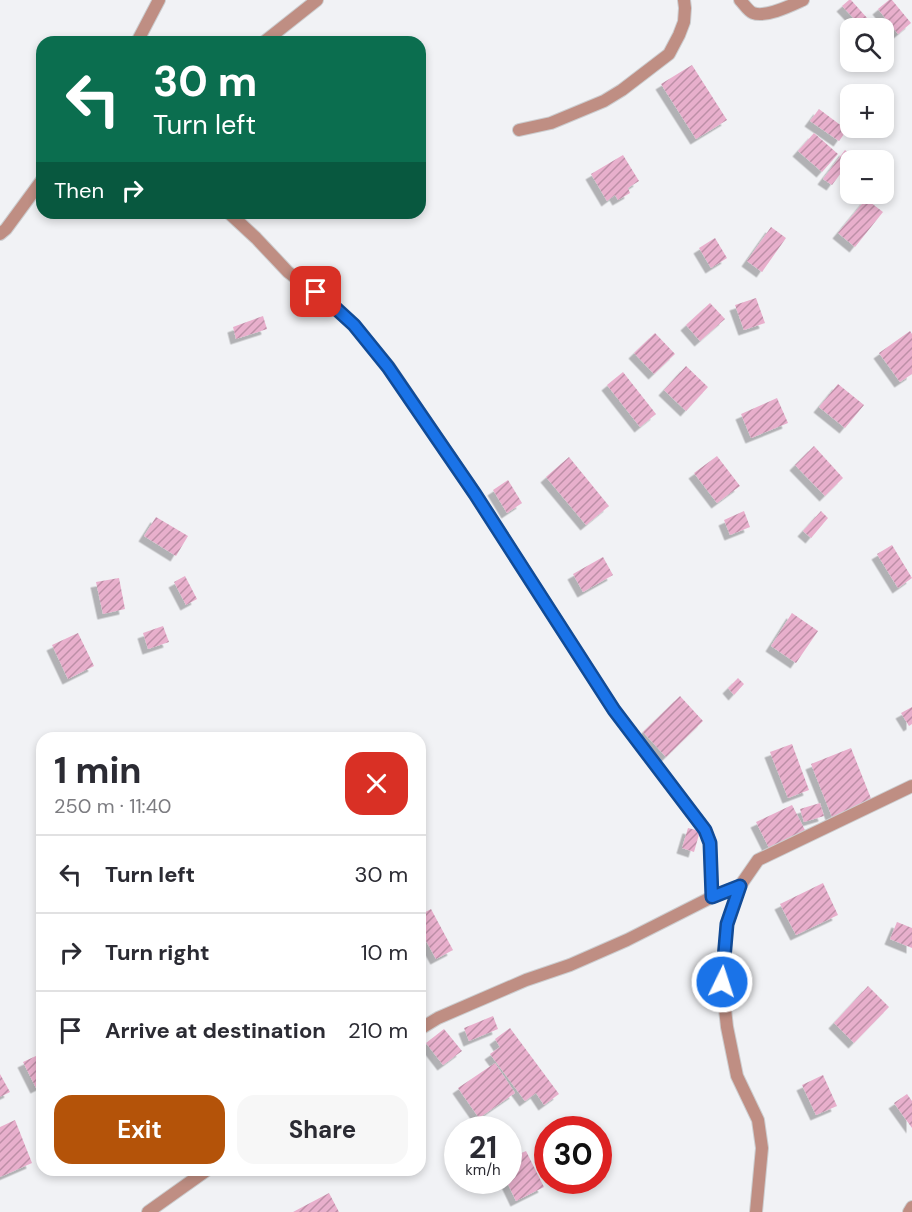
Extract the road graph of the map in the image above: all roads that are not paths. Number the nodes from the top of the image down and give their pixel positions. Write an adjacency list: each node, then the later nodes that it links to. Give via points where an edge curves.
1 (159, 0): 6 (street)
2 (317, 0): 7 (street)
3 (684, 0): 8 (street, via 684,21 669,54 604,101 560,120)
4 (740, 0): 5 (street, via 756,14 776,12)
5 (803, 0)
6 (140, 36)
7 (272, 36)
8 (519, 130)
9 (36, 188): 11 (street)
10 (235, 219): 14 (street, via 288,272 354,325 388,367 614,710 705,830 710,843)
11 (0, 234)
12 (912, 786): 13 (street, via 758,860)
13 (740, 886): 14 (street); 21 (street, via 727,924 722,982 737,1076 758,1120 762,1148)
14 (712, 897): 15 (street, via 627,940)
15 (426, 1025)
16 (199, 1176): 17 (street)
17 (168, 1198): 19 (street); 20 (street)
18 (912, 1207): 22 (street)
19 (148, 1212)
20 (162, 1212)
21 (756, 1212)
22 (909, 1212)

